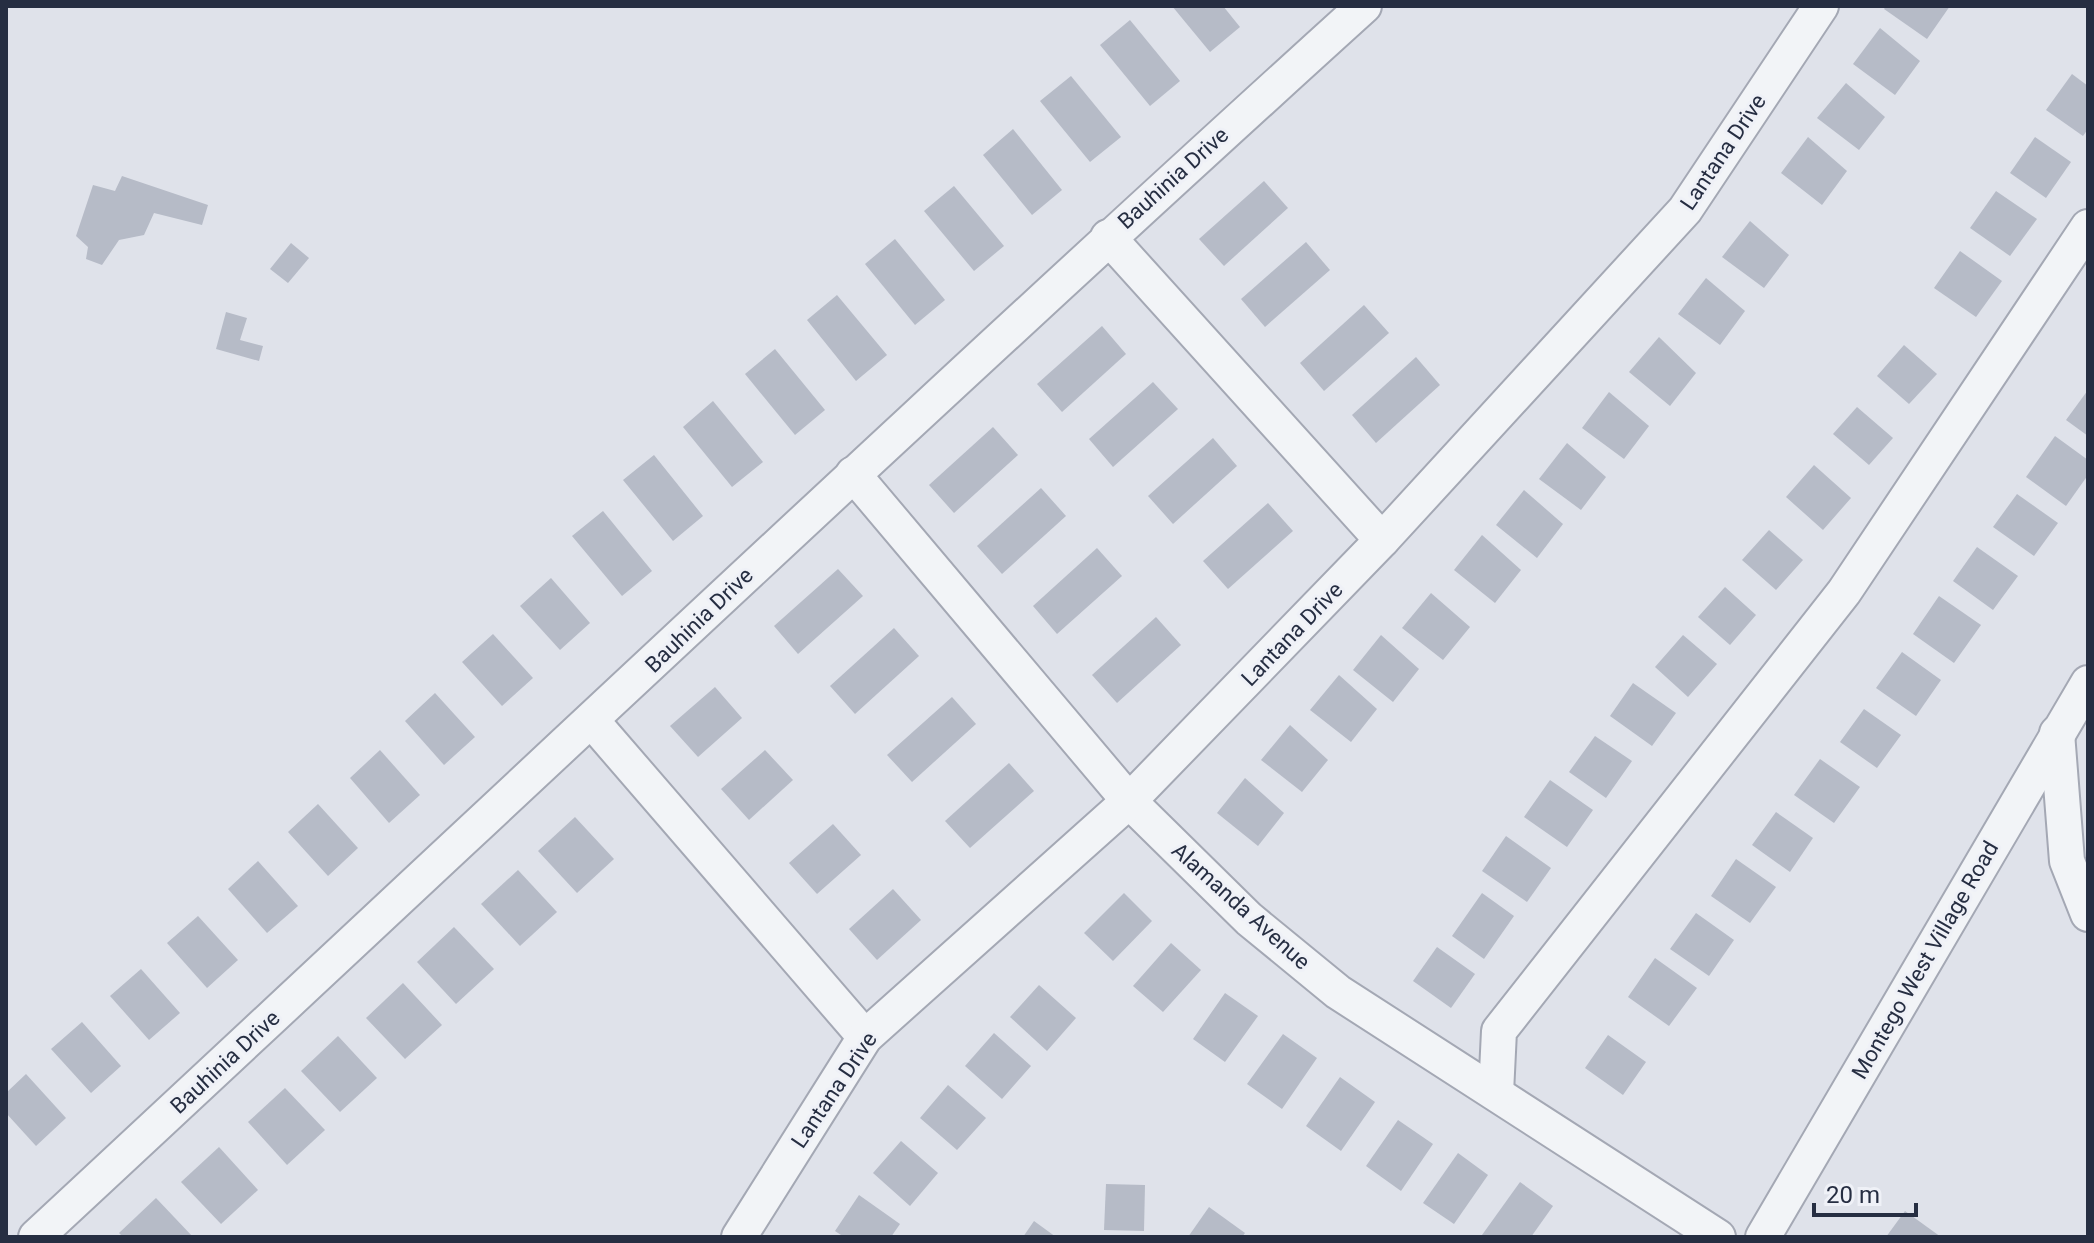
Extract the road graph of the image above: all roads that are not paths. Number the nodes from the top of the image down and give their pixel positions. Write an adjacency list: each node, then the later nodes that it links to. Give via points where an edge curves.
1 (1364, 6): 4 (street, Bauhinia Drive)
2 (1821, 6): 6 (street, Lantana Drive, via 1685,210)
3 (2088, 227): 13 (street, via 1844,592 1499,1031)
4 (1108, 237): 5 (street, Bauhinia Drive); 6 (street)
5 (853, 474): 8 (street, Bauhinia Drive); 10 (street, Alamanda Avenue)
6 (1382, 540): 10 (street, Lantana Drive)
7 (2088, 683): 9 (street, Montego West Village Road)
8 (592, 721): 12 (street); 14 (street, Bauhinia Drive)
9 (2057, 733): 11 (street, via 2067,861); 17 (street, Montego West Village Road)
10 (1129, 801): 12 (street, Lantana Drive); 13 (street, Alamanda Avenue, via 1249,919 1338,992)
11 (2088, 914)
12 (865, 1037): 15 (street, Lantana Drive)
13 (1496, 1093): 16 (street, Alamanda Avenue)
14 (36, 1237)
15 (739, 1237)
16 (1718, 1237)
17 (1763, 1237)

